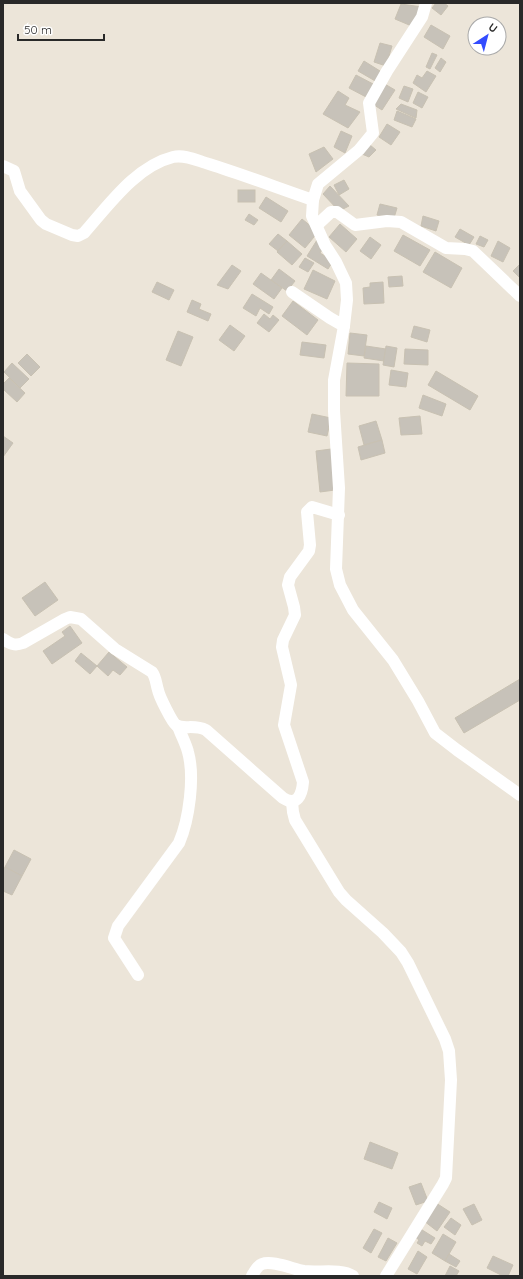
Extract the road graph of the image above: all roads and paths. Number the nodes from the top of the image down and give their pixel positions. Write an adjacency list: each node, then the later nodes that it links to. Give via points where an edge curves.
1 (426, 3): 3 (street, via 422,17 369,103 373,133 359,150 318,184)
2 (3, 166): 3 (street, via 14,171 20,191 41,220 78,236 84,233 131,181 159,162 175,156 186,157)
3 (313, 200): 4 (street, via 312,216)
4 (317, 225): 6 (street, via 331,212 337,212 355,225 401,222 446,248 473,251); 7 (street, via 346,283)
5 (292, 292): 7 (street)
6 (520, 296)
7 (344, 326): 8 (street, via 334,380)
8 (339, 515): 11 (street, via 336,569 340,585 353,610 393,660 435,733); 12 (street, via 312,507 307,512 310,548 288,581 294,616 282,647 291,685 284,725 303,782 303,790 297,800)
9 (3, 639): 10 (street, via 12,645 18,645 65,619 81,619 115,649 152,672 160,696 174,724)
10 (178, 726): 12 (street, via 196,726 206,730 283,798); 13 (street, via 188,752 191,779 184,832 118,926 114,938)
11 (520, 795)
12 (292, 802): 16 (street, via 295,820 339,892 393,943 408,963 449,1051 451,1080 446,1178)
13 (138, 975)
14 (252, 1276): 15 (street, via 261,1264 270,1263 302,1271 342,1272)
15 (353, 1276)
16 (386, 1276)

